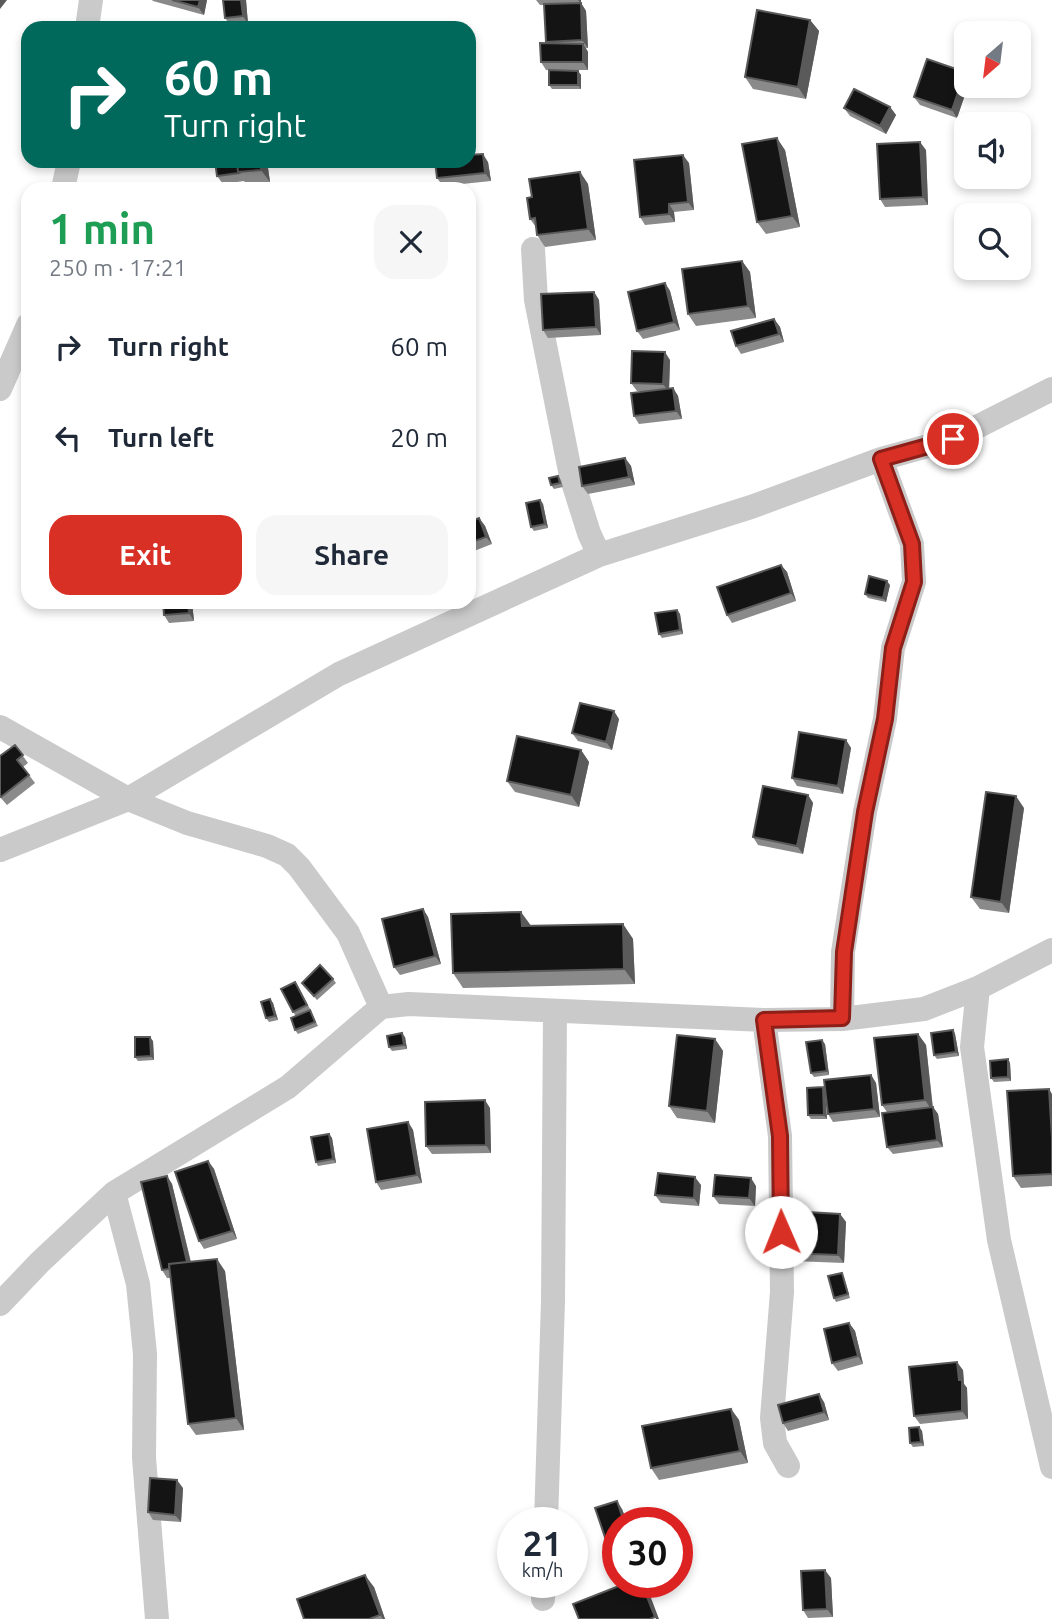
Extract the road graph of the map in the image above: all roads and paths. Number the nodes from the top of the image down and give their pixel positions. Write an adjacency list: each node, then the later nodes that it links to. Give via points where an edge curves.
1 (91, 0): 2 (street)
2 (88, 21)
3 (533, 248): 8 (street, via 536,300 571,476)
4 (21, 341): 5 (street)
5 (0, 389)
6 (1052, 389): 7 (street, via 953,439)
7 (881, 459): 8 (street, via 751,507); 16 (street, via 912,544 914,582 893,648 885,719 865,812 844,952)
8 (599, 555): 10 (street, via 339,674)
9 (0, 727): 10 (street)
10 (128, 799): 11 (street); 14 (street, via 287,855 348,933)
11 (0, 850)
12 (1052, 950): 13 (street)
13 (978, 988): 16 (street, via 924,1009); 21 (street, via 972,1047 999,1240)
14 (381, 1007): 15 (street, via 409,1004); 18 (street, via 288,1087)
15 (555, 1011): 17 (street); 22 (street)
16 (842, 1018): 17 (street)
17 (764, 1020): 20 (street, via 780,1136 782,1292 772,1418 775,1443)
18 (114, 1193): 19 (street); 23 (street, via 140,1295 145,1354 144,1458)
19 (0, 1304)
20 (788, 1466)
21 (1052, 1467)
22 (546, 1507)
23 (157, 1619)

